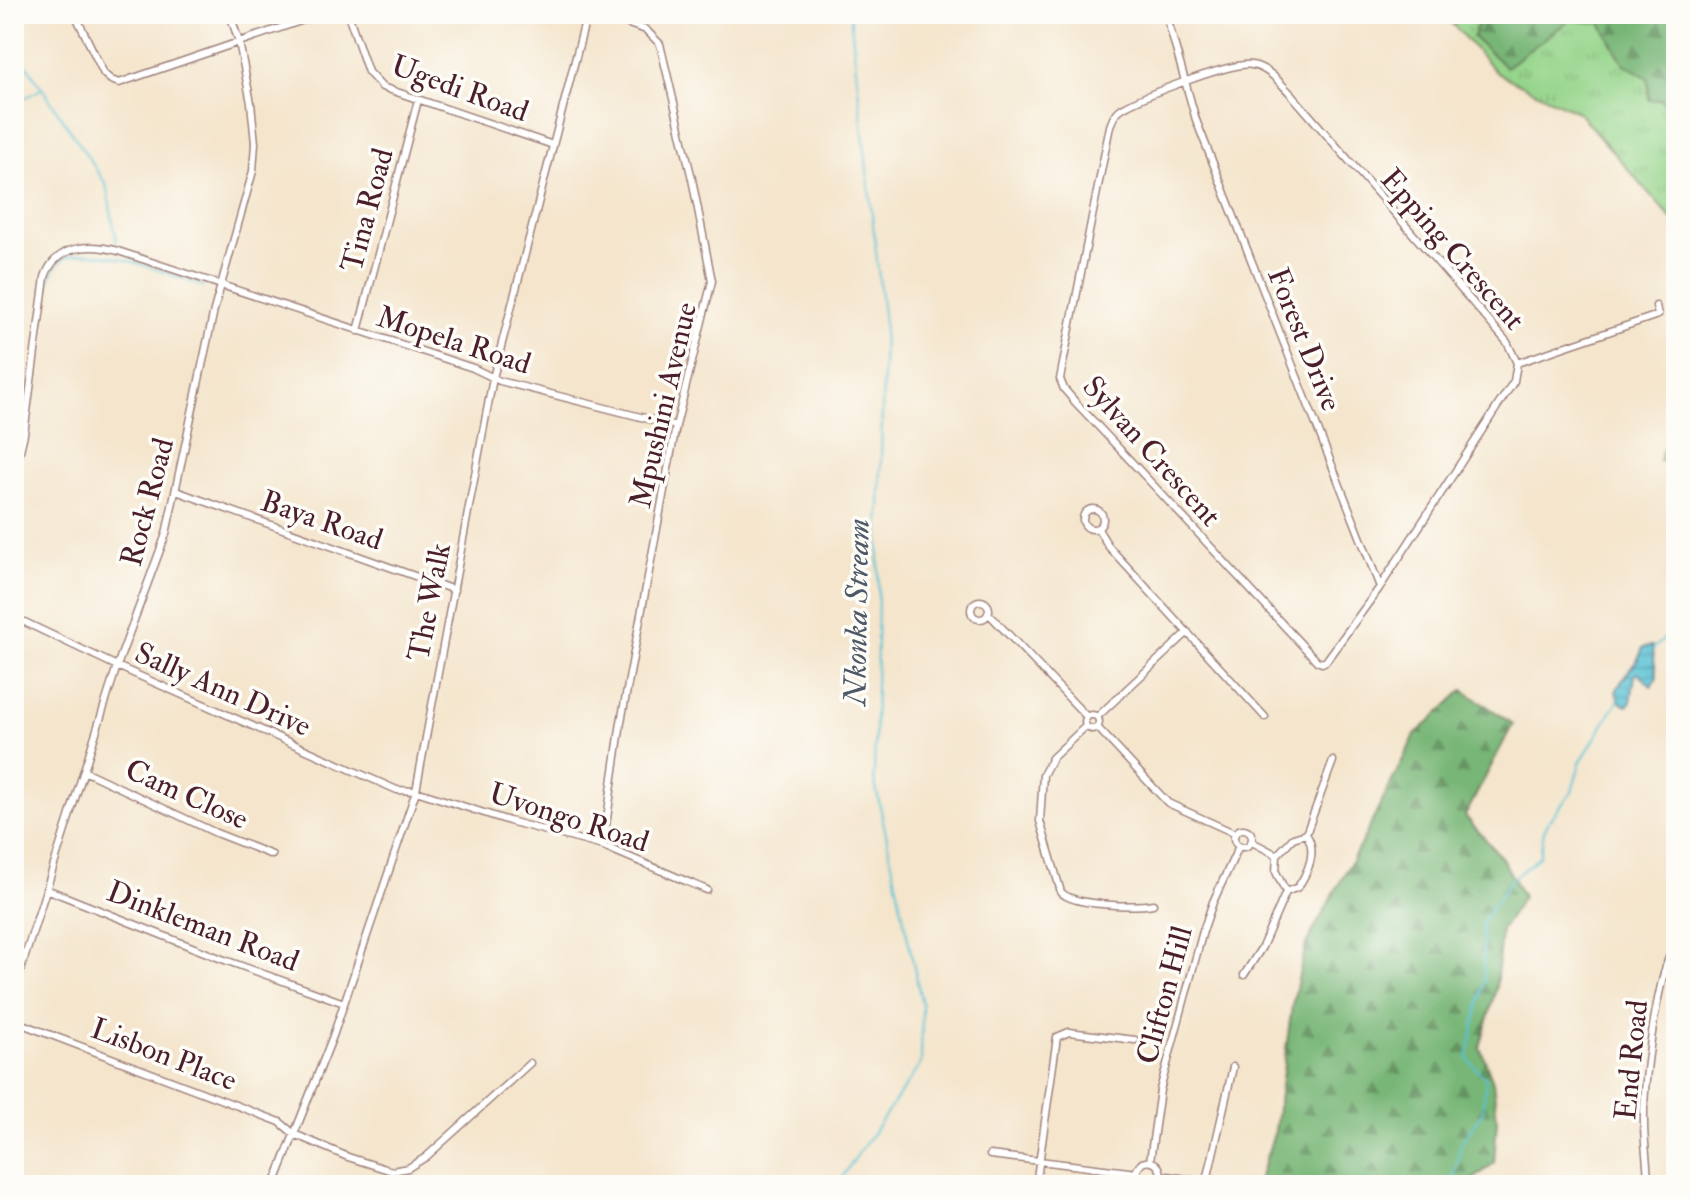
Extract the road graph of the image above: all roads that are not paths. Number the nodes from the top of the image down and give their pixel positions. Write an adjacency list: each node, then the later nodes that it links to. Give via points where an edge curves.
1 (75, 14): 8 (street, via 104,74 119,83)
2 (230, 14): 8 (street, Rock Road)
3 (321, 14): 8 (street)
4 (348, 14): 10 (street, Ugedi Road, via 373,80)
5 (587, 14): 11 (street, The Walk)
6 (599, 14): 17 (street, Mpushini Avenue, via 646,30 660,44 711,269 710,297)
7 (1166, 14): 9 (street, Forest Drive)
8 (239, 42): 12 (street, Rock Road, via 255,155)
9 (1183, 84): 15 (street, Epping Crescent, via 1238,65 1257,66 1275,77 1507,342); 21 (street, Forest Drive); 21 (street, Sylvan Crescent, via 1115,114 1060,379 1077,404 1322,663)
10 (418, 100): 11 (street, Ugedi Road); 14 (street, Tina Road)
11 (553, 145): 16 (street, The Walk)
12 (222, 285): 14 (street, Mopela Road); 18 (street, Mopela Road, via 106,248 78,248 56,258 43,285); 19 (street, Rock Road)
13 (1656, 306): 15 (street, via 1658,315)
14 (358, 331): 16 (street, Mopela Road)
15 (1517, 363): 21 (street, Epping Crescent, via 1514,381)
16 (493, 378): 17 (street, Mopela Road); 22 (street, The Walk)
17 (676, 426): 38 (street, Mpushini Avenue)
18 (14, 476)
19 (176, 491): 22 (street, Baya Road); 26 (street, Rock Road, via 162,548)
20 (1098, 529): 25 (street)
21 (1380, 587)
22 (454, 590): 34 (street, The Walk)
23 (988, 613): 27 (street)
24 (14, 617): 26 (street, Sally Ann Drive)
25 (1188, 632): 28 (street); 29 (street)
26 (117, 666): 33 (street, Rock Road); 34 (street, Sally Ann Drive, via 397,790)
27 (1087, 717): 28 (street); 30 (street)
28 (1097, 717): 31 (street)
29 (1265, 717)
30 (1086, 726): 31 (street); 45 (street, via 1052,758 1043,775 1040,821 1061,892 1069,899)
31 (1097, 727): 35 (street, via 1168,803)
32 (1333, 761): 36 (street)
33 (84, 771): 40 (street, Cam Close); 42 (street, Rock Road)
34 (416, 791): 38 (street, Uvongo Road); 49 (street, The Walk)
35 (1234, 833): 37 (street, via 1246,829); 39 (street)
36 (1306, 834): 41 (street, via 1293,838); 44 (street, via 1311,861 1298,887)
37 (1252, 842): 39 (street); 41 (street)
38 (603, 846): 43 (street, Uvongo Road)
39 (1239, 846): 56 (street, Clifton Hill, via 1203,931 1160,1090)
40 (272, 855)
41 (1277, 855): 44 (street, via 1276,872)
42 (46, 889): 48 (street, Rock Road); 49 (street, Dinkleman Road)
43 (707, 890)
44 (1286, 892): 47 (street)
45 (1153, 904)
46 (1676, 942): 64 (street, End Road, via 1664,974 1645,1096)
47 (1244, 975)
48 (14, 991)
49 (344, 1003): 54 (street, The Walk)
50 (14, 1021): 54 (street, Lisbon Place, via 280,1122)
51 (1135, 1040): 57 (street, via 1069,1032 1057,1037)
52 (530, 1063): 54 (street, Lisbon Place, via 408,1168 385,1169)
53 (1233, 1067): 60 (street)
54 (294, 1134): 61 (street, The Walk)
55 (990, 1155): 57 (street)
56 (1150, 1161): 58 (street); 59 (street)
57 (1040, 1162): 58 (street); 62 (street)
58 (1137, 1173): 63 (street, via 1139,1181)
59 (1161, 1175): 60 (street); 63 (street)
60 (1206, 1183)
61 (274, 1185)
62 (1036, 1185)
63 (1149, 1185)
64 (1648, 1185)

